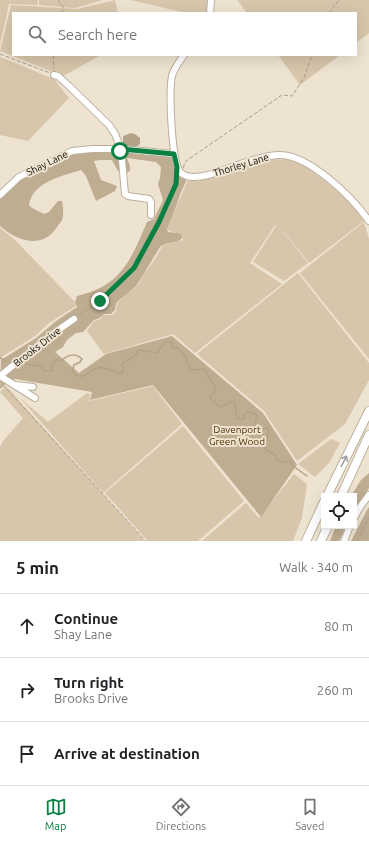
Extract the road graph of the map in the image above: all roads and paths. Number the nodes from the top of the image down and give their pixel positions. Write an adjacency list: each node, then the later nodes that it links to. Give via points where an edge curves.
1 (58, 0): 4 (path, via 64,9)
2 (211, 0): 5 (street)
3 (338, 0): 6 (path)
4 (62, 12)
5 (210, 12)
6 (330, 12)
7 (0, 54): 11 (path)
8 (53, 56): 11 (path)
9 (183, 56): 13 (street, via 176,64 172,76)
10 (312, 56): 14 (path, via 304,78 292,96 282,95 186,161)
11 (54, 75): 12 (street, via 109,125)
12 (121, 149): 13 (street, Shay Lane); 15 (street, Shay Lane, via 72,151 19,177); 16 (street, via 125,194 149,199)
13 (174, 154): 14 (street)
14 (179, 170): 17 (street, Thorley Lane, via 192,177 199,177 260,158 276,155 291,157 308,164 345,193); 18 (path, via 176,184 159,222 134,268 100,301)
15 (1, 194)
16 (151, 215)
17 (369, 221)
18 (76, 317): 19 (street, Brooks Drive)
19 (0, 376): 21 (street)
20 (0, 381): 34 (path)
21 (14, 385): 22 (street); 23 (street)
22 (33, 387)
23 (35, 398)
24 (369, 411): 26 (highway, one-way to 24)
25 (369, 435): 27 (highway)
26 (328, 493)
27 (342, 493)
28 (369, 495): 30 (street)
29 (321, 508): 35 (highway)
30 (357, 512)
31 (369, 518): 38 (path)
32 (327, 529): 36 (highway)
33 (349, 529): 37 (street)
34 (146, 541)
35 (306, 541)
36 (321, 541)
37 (344, 541)
38 (357, 541)

